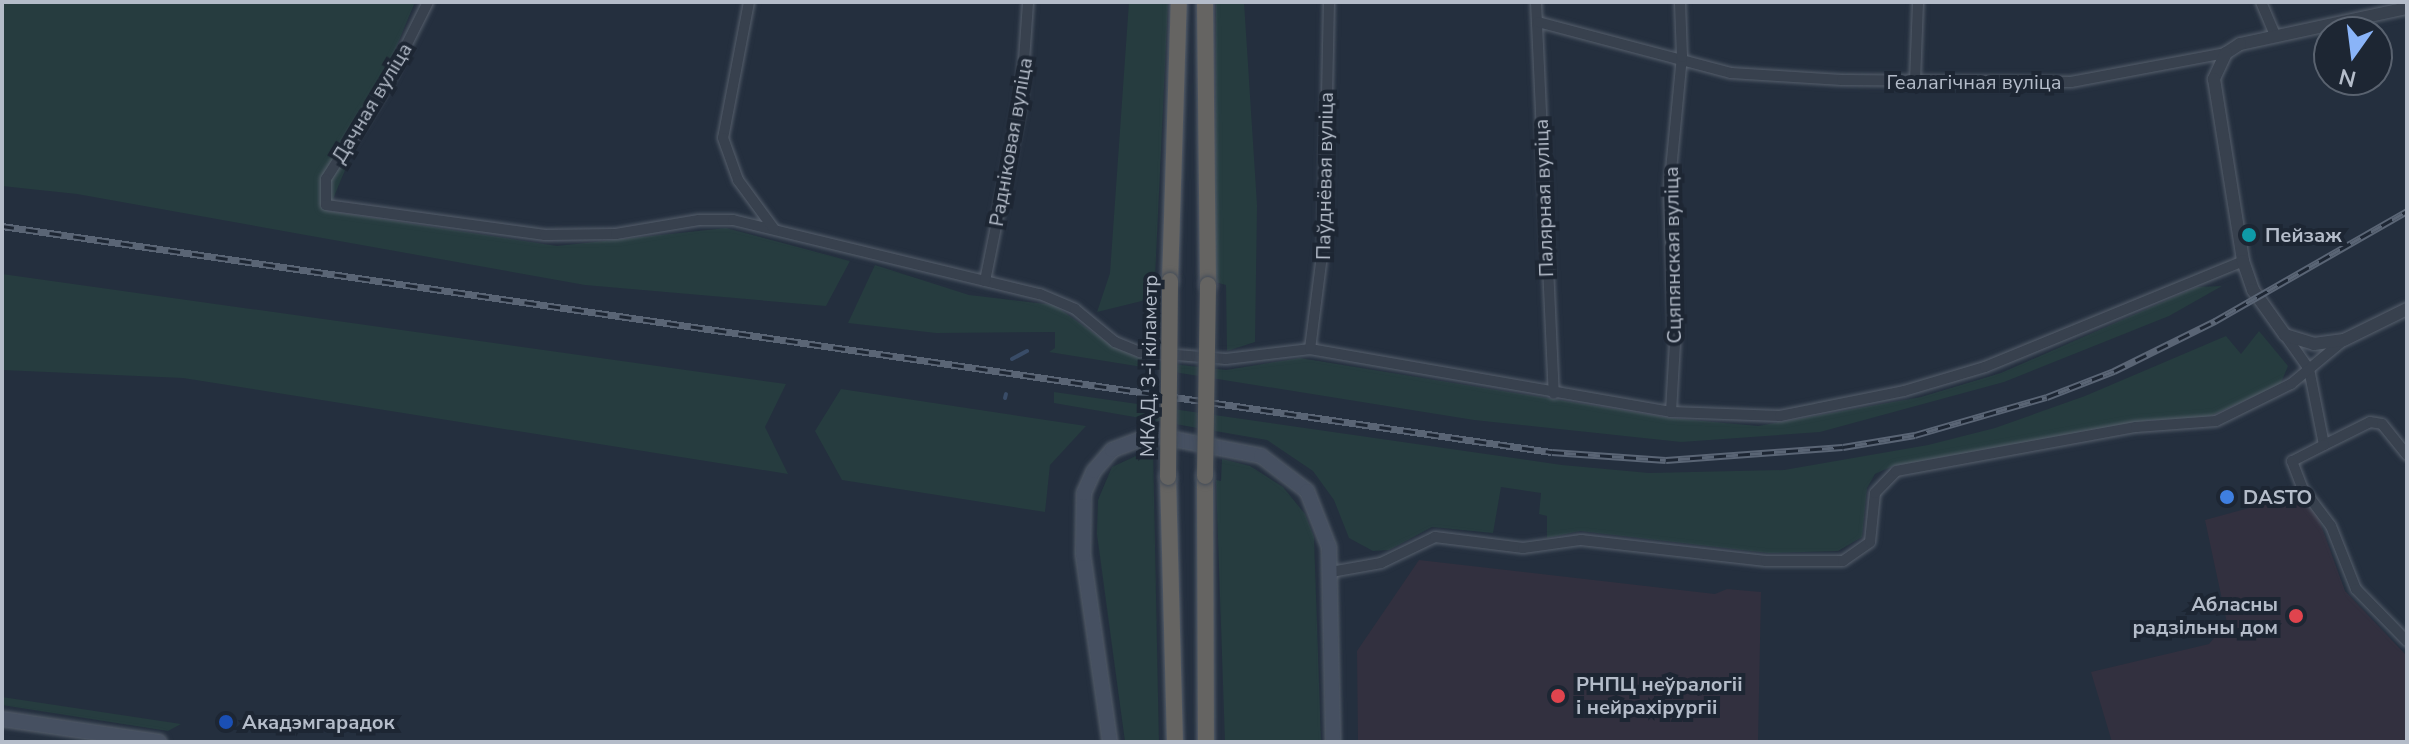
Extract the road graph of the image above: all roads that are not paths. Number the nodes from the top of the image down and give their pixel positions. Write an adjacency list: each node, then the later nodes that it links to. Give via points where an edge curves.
1 (428, 2): 17 (street, Дачная вуліца, via 388,82 326,179 326,205 545,235 616,234 714,218)
2 (749, 2): 17 (street, via 723,138 738,180)
3 (1028, 2): 19 (street, Радніковая вуліца, via 1021,103)
4 (1179, 2): 32 (highway, МКАД, 3-і кіламетр, bridge, via 1168,477)
5 (1205, 2): 33 (highway, bridge)
6 (1329, 2): 23 (street, Паўднёвая вуліца, via 1323,274)
7 (1536, 2): 12 (street, Палярная вуліца)
8 (1680, 2): 15 (street, Сцяпянская вуліца)
9 (1918, 2): 16 (street)
10 (2261, 2): 13 (street)
11 (2407, 8): 13 (street, Геалагічная вуліца)
12 (1538, 22): 15 (street, Геалагічная вуліца); 25 (street, Палярная вуліца)
13 (2274, 33): 14 (street, Геалагічная вуліца)
14 (2226, 53): 16 (street, Геалагічная вуліца, via 2071,82); 18 (street, via 2215,72 2215,93)
15 (1682, 57): 16 (street, Геалагічная вуліца, via 1749,76); 26 (street, Сцяпянская вуліца, via 1669,191 1675,343)
16 (1915, 81)
17 (774, 229): 19 (street)
18 (2243, 261): 21 (street, via 2253,290); 26 (street, via 2009,358 1904,391 1780,416)
19 (985, 281): 23 (street, via 1056,300 1115,342 1140,352 1226,359)
20 (2407, 309): 22 (street)
21 (2285, 335): 22 (street, via 2314,344); 24 (street)
22 (2344, 340): 24 (street)
23 (1310, 349): 25 (street)
24 (2309, 369): 27 (street); 29 (street, via 2259,403 2216,421 2136,427 1896,471 1875,493 1870,542 1843,561 1766,561 1581,540 1539,548 1435,537 1381,563)
25 (1554, 394): 26 (street)
26 (1671, 412)
27 (2324, 445): 28 (street, via 2370,422 2382,424); 30 (street, via 2292,461 2303,489 2331,526 2356,589)
28 (2407, 455)
29 (1331, 572): 35 (main road, via 1326,530 1307,491 1261,456 1152,435 1112,450 1089,479 1082,515); 36 (main road)
30 (2407, 641)
31 (2, 719): 34 (main road)
32 (1175, 736)
33 (1206, 736)
34 (159, 742)
35 (1110, 742)
36 (1333, 742)

